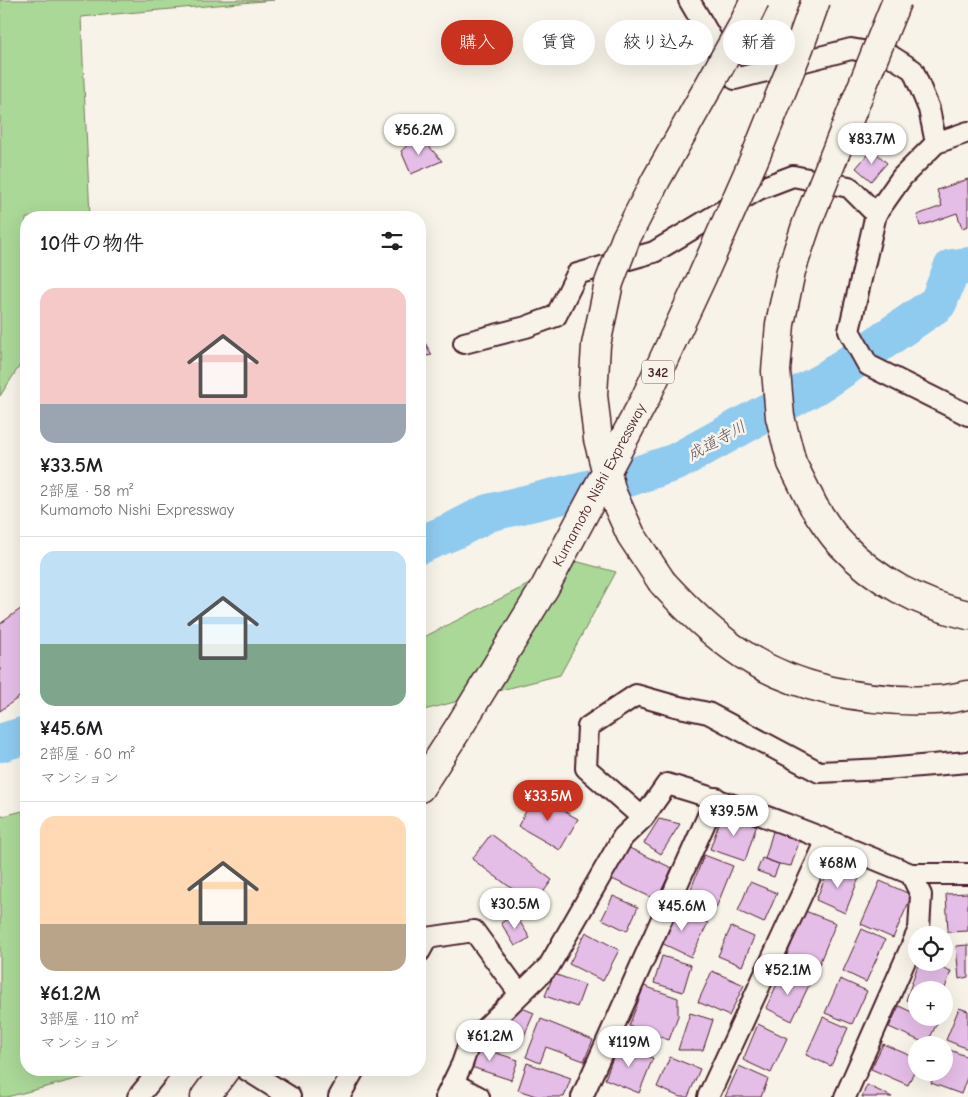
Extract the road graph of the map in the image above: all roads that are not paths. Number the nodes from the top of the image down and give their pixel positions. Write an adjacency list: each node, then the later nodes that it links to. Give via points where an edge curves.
1 (689, 0): 6 (street, via 735,79 850,49 891,56 913,70 928,109)
2 (755, 0): 11 (highway, bridge, via 626,238 609,283 596,345 593,395 598,439 610,484 631,536 662,582 693,616 733,648 778,674 825,690 878,699 936,700)
3 (816, 0): 13 (highway, Kumamoto Nishi Expressway / 342, bridge, via 756,155 645,399 544,587)
4 (898, 0): 10 (highway, bridge, via 807,223 791,271 780,324 776,370 780,417 792,462 814,507 841,544 872,572 906,594)
5 (968, 132): 6 (street)
6 (936, 144): 7 (street, via 902,178)
7 (876, 214): 8 (street, via 849,186 793,176 759,189 654,252 577,274 556,316); 9 (street, via 849,331 868,365)
8 (464, 344)
9 (968, 415)
10 (968, 615)
11 (968, 695)
12 (968, 762): 15 (street, via 820,772 708,713 636,695 588,728 586,768)
13 (426, 779)
14 (716, 798): 15 (street, via 667,784); 16 (street); 31 (street)
15 (643, 818): 20 (street, via 623,837 549,966)
16 (827, 840): 17 (street); 32 (street)
17 (911, 874): 18 (street); 33 (street, via 921,895 919,928)
18 (968, 874)
19 (426, 940): 20 (street, via 474,931)
20 (520, 994): 25 (street, via 469,1044)
21 (155, 1076): 26 (street)
22 (221, 1076): 27 (highway)
23 (257, 1076): 28 (street)
24 (351, 1076): 29 (street)
25 (450, 1090): 30 (street)
26 (138, 1097)
27 (205, 1097)
28 (290, 1097)
29 (339, 1097)
30 (480, 1097)
31 (582, 1097)
32 (708, 1097)
33 (845, 1097)

